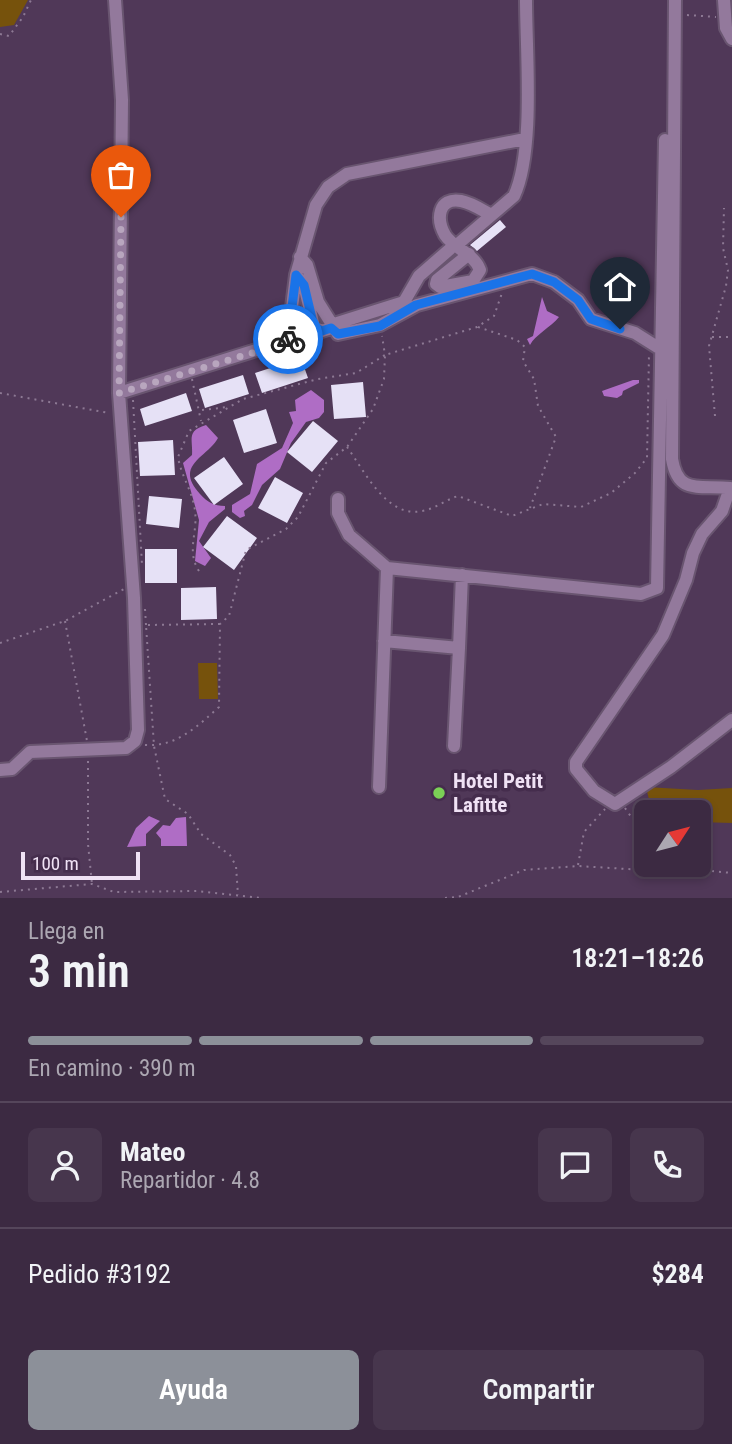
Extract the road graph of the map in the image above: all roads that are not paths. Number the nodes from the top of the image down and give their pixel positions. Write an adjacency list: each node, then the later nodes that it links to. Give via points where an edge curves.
1 (115, 0): 17 (street, via 122,100)
2 (526, 0): 7 (street)
3 (667, 0): 16 (street)
4 (675, 0): 18 (street, via 672,459 675,477 683,484)
5 (724, 0): 6 (street)
6 (732, 39)
7 (525, 139): 8 (street, via 519,186); 11 (street, via 347,174 328,187 316,205)
8 (491, 215): 9 (street); 9 (street, via 463,201 440,208 441,226)
9 (454, 246): 10 (street); 13 (street)
10 (469, 254): 14 (street); 14 (street, via 478,263 473,281)
11 (300, 257): 12 (street); 15 (street)
12 (296, 275): 15 (street, via 304,285 317,330); 17 (street, via 288,340)
13 (419, 276): 14 (street); 15 (street, via 404,302)
14 (436, 285)
15 (330, 326): 16 (street, via 338,334 380,326 416,305 532,274 570,294 591,319 635,333)
16 (662, 350): 21 (street, via 657,588 641,594)
17 (119, 393): 26 (street, via 138,730 135,741 126,748 30,751 12,769)
18 (731, 488): 24 (street, via 722,511 693,553 663,635 576,761 576,769 609,802 623,800)
19 (338, 499): 20 (street, via 338,513 349,535)
20 (387, 568): 21 (street); 22 (street)
21 (462, 576): 23 (street)
22 (384, 641): 23 (street); 27 (street)
23 (459, 648): 25 (street)
24 (732, 720)
25 (454, 746)
26 (0, 769)
27 (379, 788)

